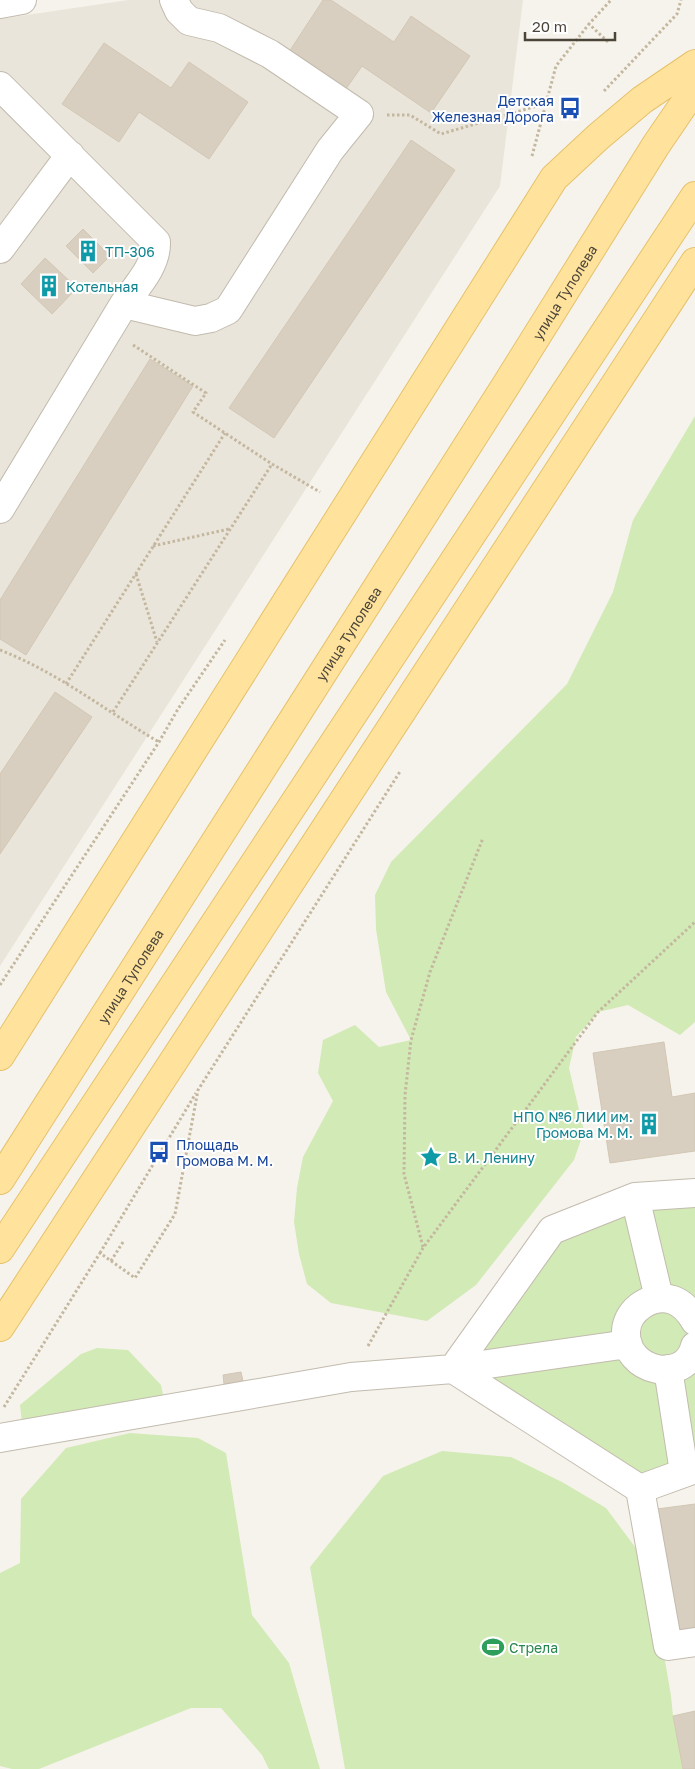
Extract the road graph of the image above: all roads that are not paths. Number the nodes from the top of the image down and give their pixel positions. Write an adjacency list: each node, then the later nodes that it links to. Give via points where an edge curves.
1 (22, 0): 3 (lane)
2 (174, 0): 11 (lane, via 179,12 189,21 219,28 270,54 359,114 330,150 228,310 195,321)
3 (0, 4)
4 (695, 64): 13 (main road, via 642,100 554,178)
5 (0, 86): 7 (lane)
6 (695, 88): 14 (main road, улица Туполева)
7 (70, 154): 9 (lane); 11 (lane, via 156,242 151,264)
8 (695, 196): 17 (main road)
9 (0, 248)
10 (695, 262): 20 (main road)
11 (124, 304): 12 (lane)
12 (0, 509)
13 (0, 1056)
14 (0, 1180)
15 (695, 1193): 16 (lane)
16 (635, 1198): 18 (lane); 23 (lane, via 552,1230)
17 (0, 1250)
18 (659, 1298): 19 (lane, via 673,1300 687,1309); 21 (lane, via 642,1304 632,1314 626,1330)
19 (695, 1321)
20 (0, 1326)
21 (628, 1344): 23 (lane); 24 (lane, via 632,1354 644,1365 655,1370)
22 (695, 1346): 24 (lane, via 681,1365)
23 (453, 1369): 25 (lane, via 351,1377); 27 (lane)
24 (668, 1369): 26 (lane)
25 (0, 1438)
26 (690, 1471): 27 (lane)
27 (640, 1490): 28 (lane, via 668,1646)
28 (695, 1642)

